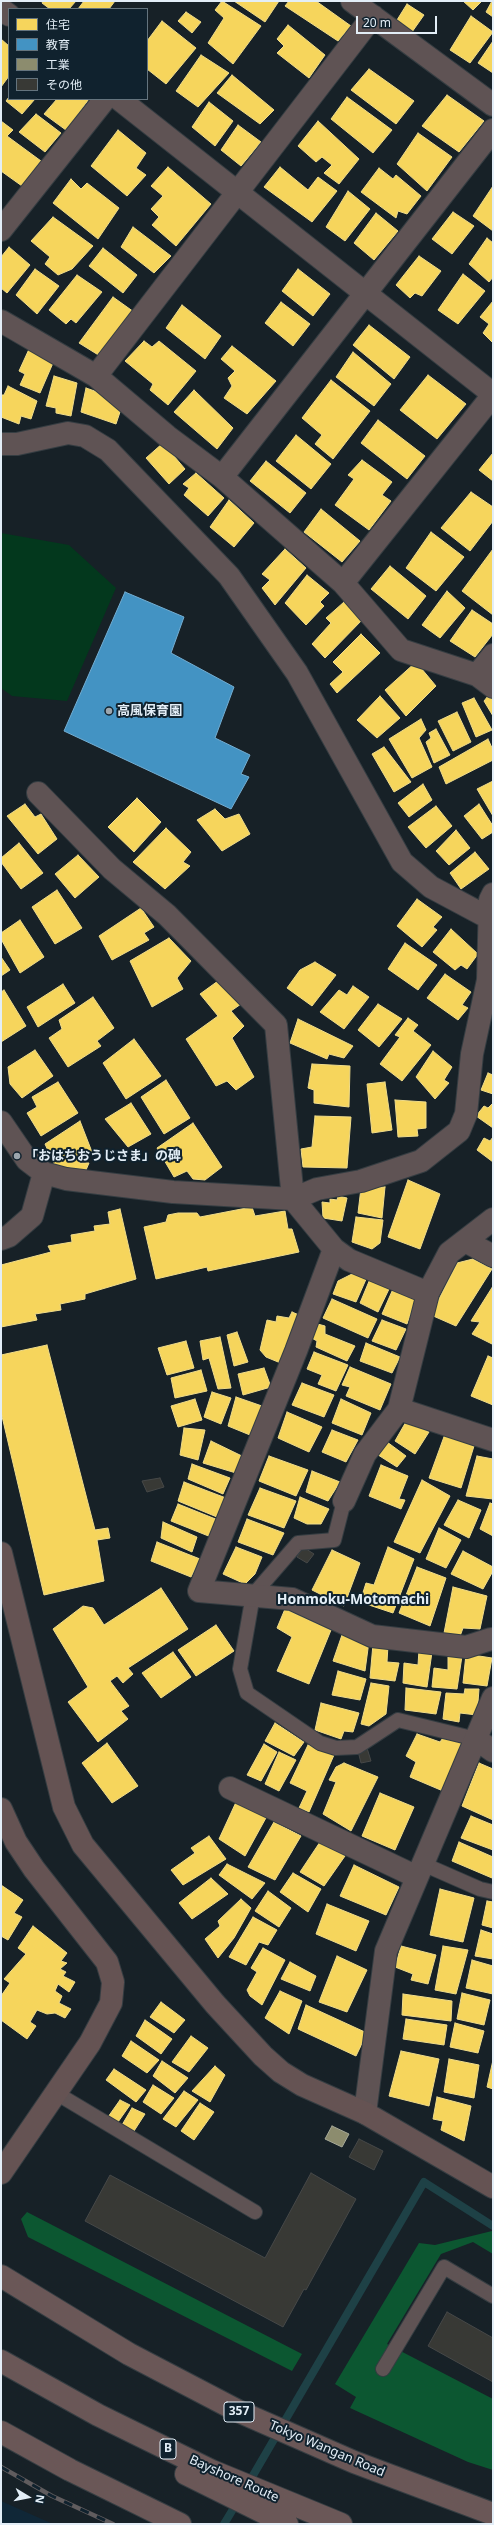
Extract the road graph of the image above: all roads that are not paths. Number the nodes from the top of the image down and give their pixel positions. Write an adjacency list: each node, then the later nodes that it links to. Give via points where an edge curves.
1 (352, 1): 2 (street)
2 (373, 16): 5 (street); 7 (street)
3 (104, 100): 8 (street)
4 (120, 100): 7 (street)
5 (493, 105)
6 (493, 130): 9 (street)
7 (237, 193): 9 (street); 11 (street)
8 (1, 230)
9 (365, 294): 12 (street); 14 (street)
10 (1, 321): 11 (street)
11 (96, 376): 14 (street, via 167,436)
12 (493, 395): 15 (street)
13 (1, 444): 20 (street, via 17,444 68,433 85,436 108,450 229,576 297,673 402,862 431,887)
14 (222, 477): 15 (street)
15 (343, 583): 17 (street, via 401,650)
16 (493, 654): 17 (street)
17 (485, 681)
18 (38, 793): 23 (street, via 112,870 167,915 276,1024)
19 (493, 894): 20 (street, via 490,900)
20 (491, 919): 23 (street, via 488,980 472,1054 466,1114 459,1131 421,1161 361,1181 317,1188)
21 (1, 1122): 22 (street, via 27,1160)
22 (44, 1173): 23 (street, via 111,1186); 25 (street, via 32,1216 9,1236)
23 (294, 1199): 27 (street)
24 (493, 1219): 26 (street)
25 (1, 1239)
26 (465, 1241): 28 (street); 29 (street, via 449,1253)
27 (334, 1249): 29 (street, via 349,1260); 34 (street, via 296,1351 199,1591)
28 (493, 1256)
29 (428, 1293): 30 (street)
30 (399, 1409): 31 (street); 32 (street, via 365,1454)
31 (493, 1440)
32 (344, 1501): 34 (lane, via 334,1540 298,1543)
33 (1, 1553): 44 (street, via 64,1807 83,1845 215,2004 263,2056 281,2072 302,2085)
34 (253, 1595): 35 (street, via 292,1599 372,1636 466,1647); 37 (lane, via 240,1669 247,1693 320,1743 336,1748 357,1747 398,1720)
35 (492, 1639)
36 (493, 1698): 37 (street)
37 (476, 1738): 38 (street); 41 (street)
38 (493, 1751)
39 (230, 1788): 41 (street)
40 (1, 1809): 43 (street, via 16,1842 34,1869 107,1962 113,1982 111,2003 90,2043)
41 (420, 1870): 42 (lane); 44 (street, via 386,1951)
42 (493, 1892)
43 (56, 2093): 45 (street); 47 (lane)
44 (366, 2113): 46 (street)
45 (1, 2173)
46 (493, 2187)
47 (255, 2212)
48 (1, 2276): 54 (highway, Tokyo Wangan Road / 357, via 129,2354 240,2412 354,2462)
49 (493, 2296): 51 (lane, via 444,2267)
50 (1, 2360): 57 (highway, Bayshore Route / B, via 98,2415 205,2467)
51 (383, 2369)
52 (1, 2370): 56 (highway, via 89,2425)
53 (1, 2432): 55 (highway, via 70,2470)
54 (493, 2514)
55 (180, 2524)
56 (287, 2524)
57 (341, 2524)

